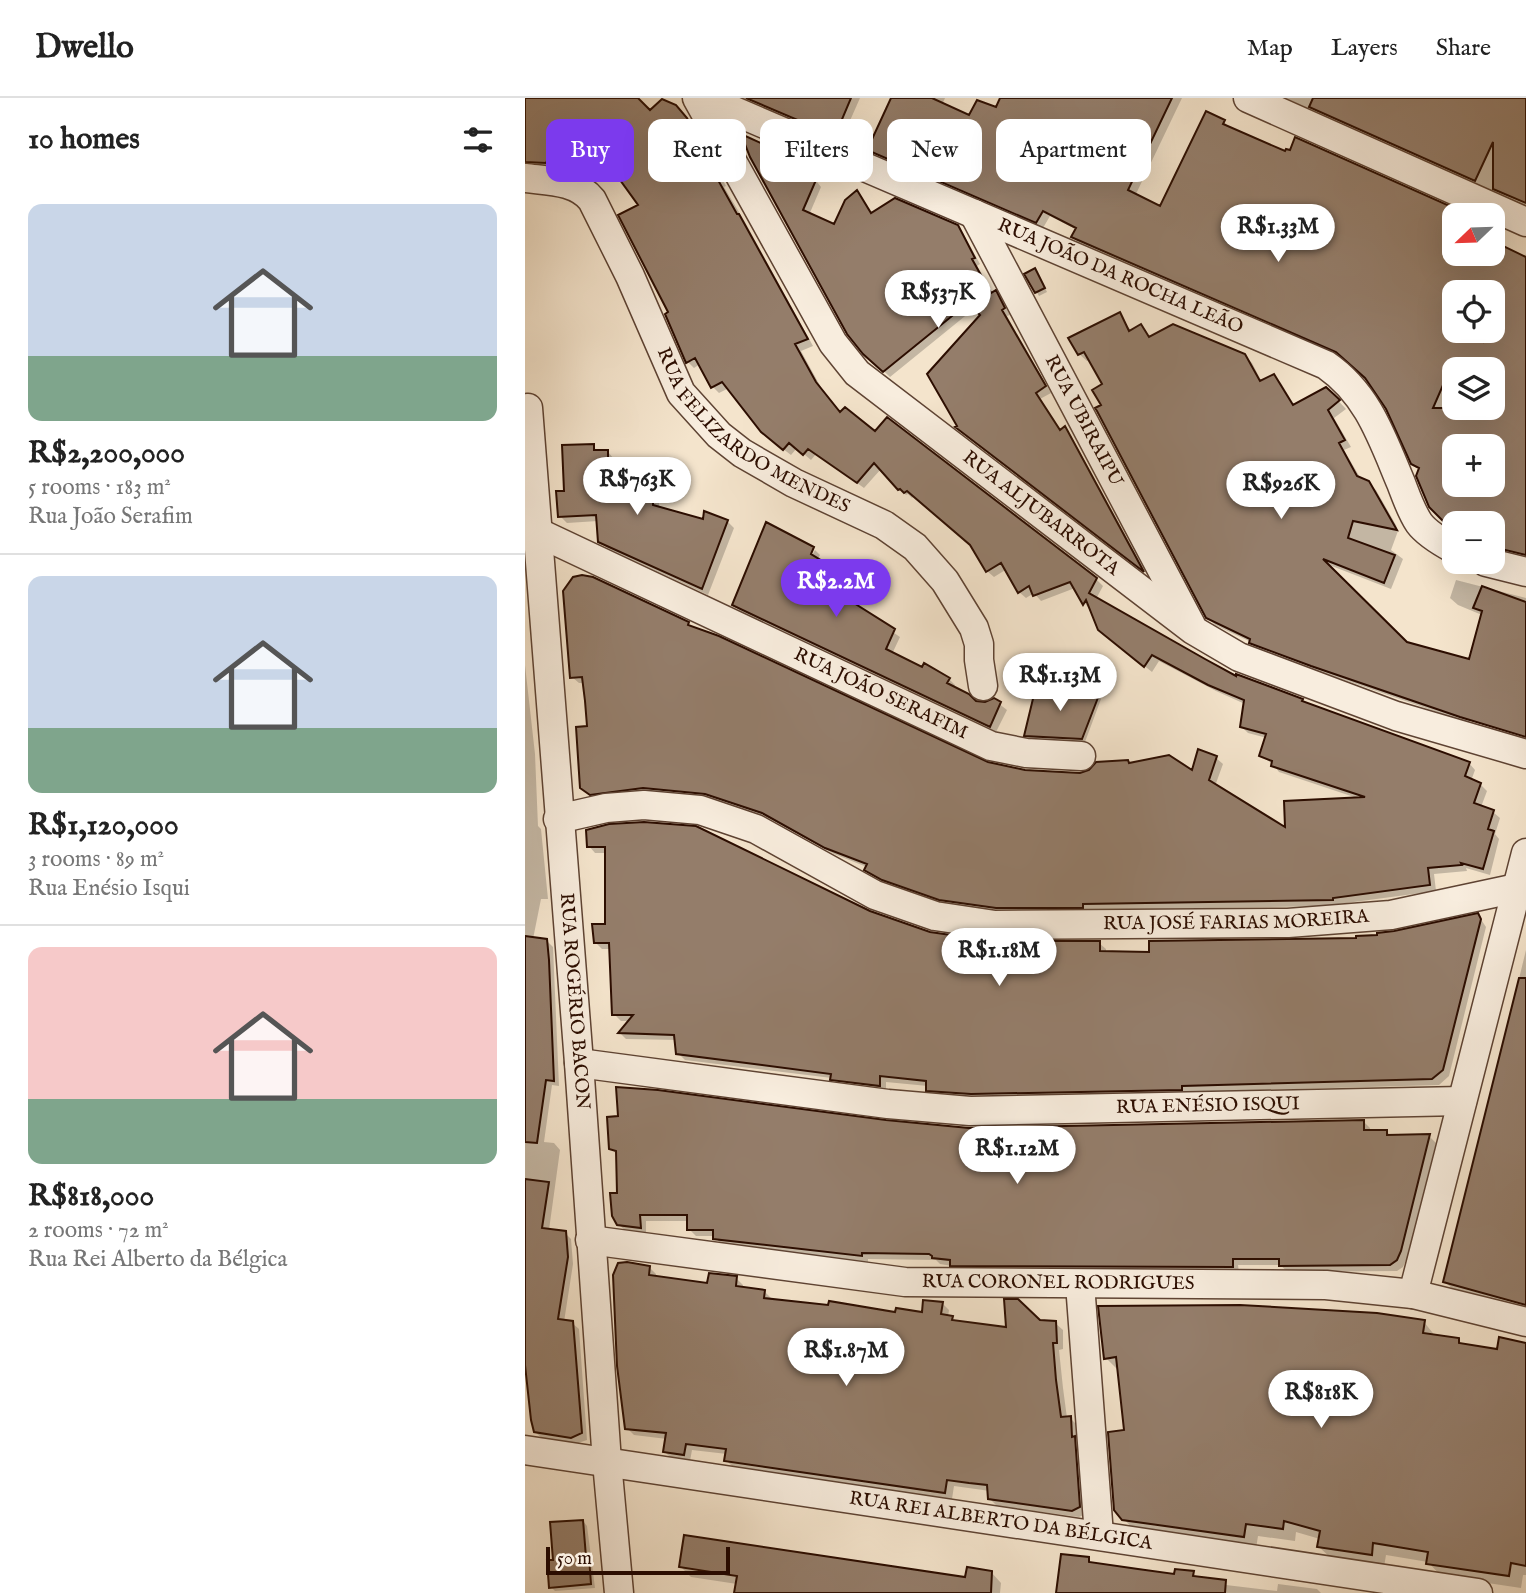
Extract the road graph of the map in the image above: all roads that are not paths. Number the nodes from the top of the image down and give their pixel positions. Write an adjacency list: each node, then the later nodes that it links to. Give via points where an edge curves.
1 (697, 98): 12 (street, RUA ALJUBARROTA, via 848,365)
2 (704, 98): 5 (street, RUA JOÃO DA ROCHA LEÃO)
3 (1248, 98): 6 (street)
4 (525, 178): 13 (street, RUA FELIZARDO MENDES, via 568,185 592,200 681,393 719,435 794,483 884,525 931,563 974,628)
5 (974, 214): 9 (street, RUA JOÃO DA ROCHA LEÃO, via 1327,365 1346,378 1378,430 1420,525); 12 (street, RUA UBIRAIPU)
6 (1526, 222)
7 (528, 408): 8 (street, RUA ROGÉRIO BACON)
8 (537, 532): 15 (street, RUA JOÃO SERAFIM, via 991,746); 16 (street, RUA ROGÉRIO BACON)
9 (1442, 542)
10 (1505, 567): 11 (street)
11 (1526, 572)
12 (1193, 630): 14 (street, RUA ALJUBARROTA, via 1239,657 1353,700)
13 (983, 686)
14 (1526, 754)
15 (1081, 756)
16 (558, 819): 18 (street, RUA JOSÉ FARIAS MOREIRA, via 644,805 700,810 757,830 875,895 935,916 995,925 1288,923 1391,915); 19 (street, RUA ROGÉRIO BACON)
17 (1526, 853): 18 (street)
18 (1517, 888): 20 (street)
19 (579, 1063): 20 (street, RUA ENÉSIO ISQUI, via 970,1111); 21 (street, RUA ROGÉRIO BACON)
20 (1462, 1101): 23 (street)
21 (590, 1240): 22 (street, RUA CORONEL RODRIGUES, via 905,1282); 26 (street, RUA ROGÉRIO BACON)
22 (1080, 1284): 23 (street, RUA CORONEL RODRIGUES, via 1326,1285); 27 (street)
23 (1413, 1294): 24 (street, RUA CORONEL RODRIGUES)
24 (1526, 1322)
25 (525, 1450): 26 (street, RUA REI ALBERTO DA BÉLGICA)
26 (607, 1462): 27 (street, RUA REI ALBERTO DA BÉLGICA); 28 (street, RUA ROGÉRIO BACON)
27 (1100, 1535): 29 (street, RUA REI ALBERTO DA BÉLGICA)
28 (619, 1593)
29 (1478, 1593)

